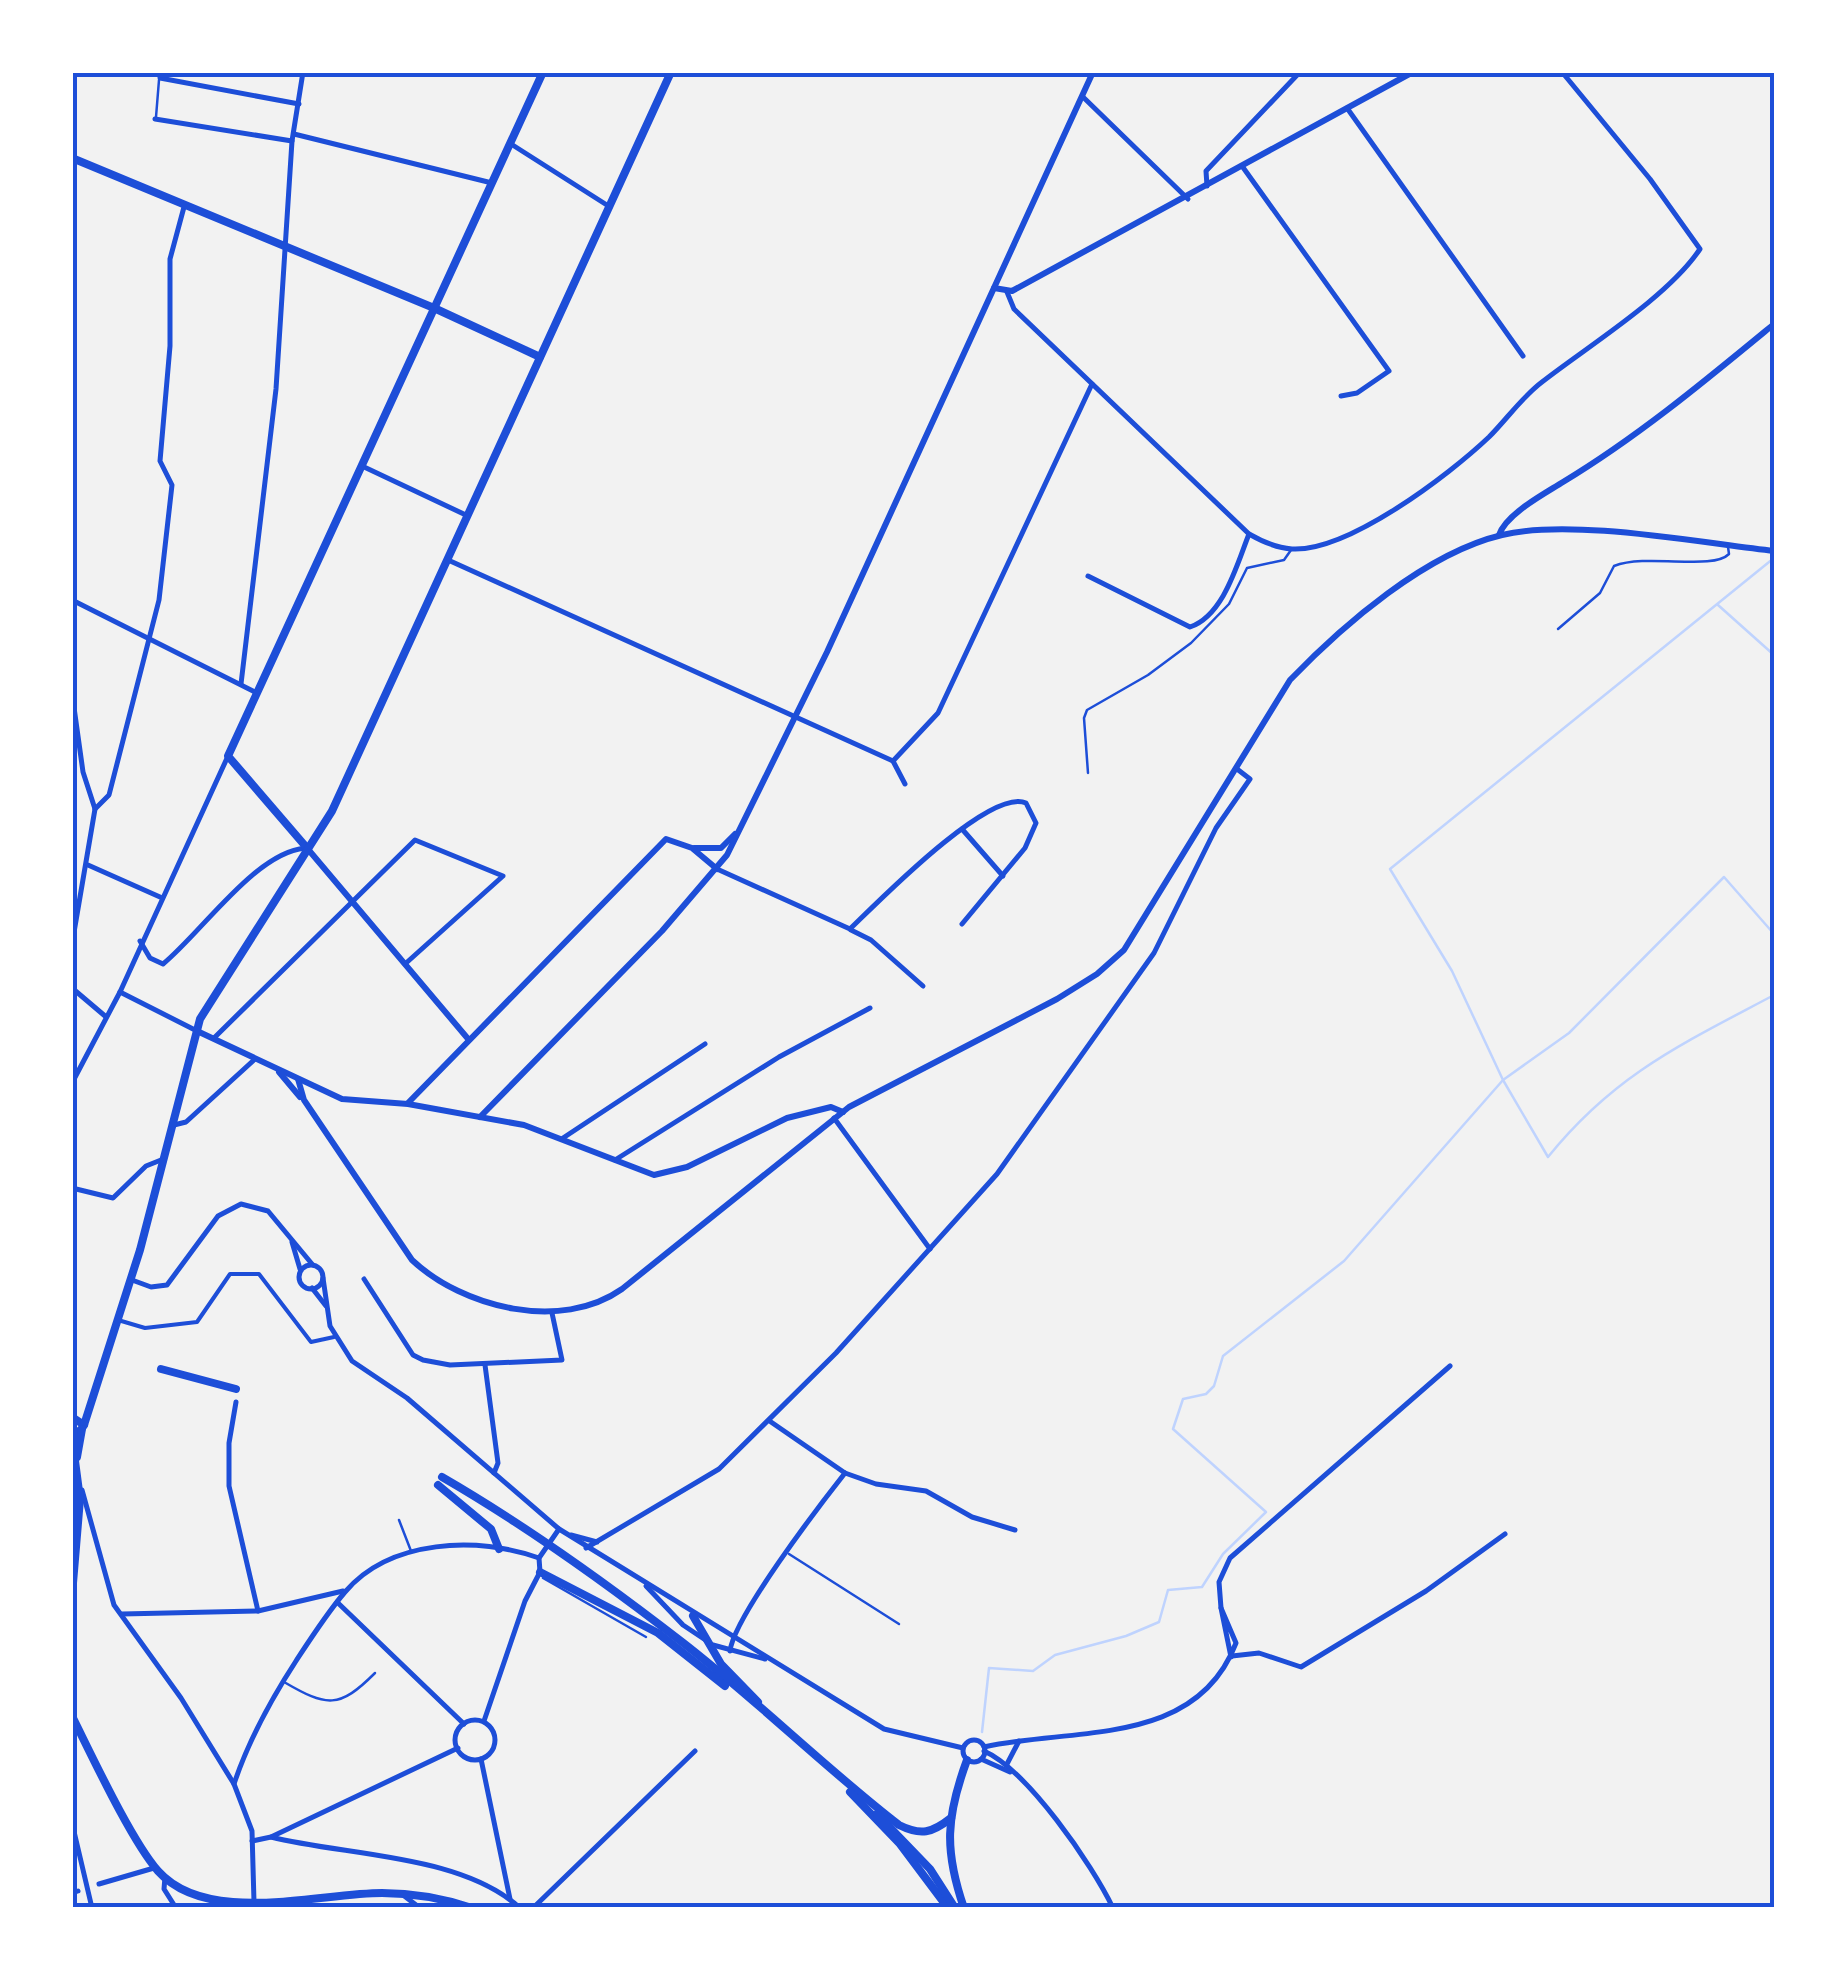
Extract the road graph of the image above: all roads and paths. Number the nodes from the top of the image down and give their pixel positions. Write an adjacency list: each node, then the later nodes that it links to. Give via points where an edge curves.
1 (304, 72): 10 (street)
2 (543, 72): 14 (main road)
3 (671, 72): 21 (main road)
4 (1093, 72): 9 (street)
5 (1300, 72): 18 (street, via 1206,171)
6 (1413, 72): 11 (street)
7 (1562, 72): 36 (street, via 1700,249 1620,324 1539,384 1438,480 1370,523)
8 (160, 75): 10 (street); 12 (lane)
9 (1082, 96): 19 (street); 23 (street)
10 (299, 104): 13 (street)
11 (1347, 108): 16 (street); 27 (street)
12 (156, 119): 13 (street)
13 (293, 137): 17 (street); 22 (street)
14 (510, 143): 17 (main road); 21 (street)
15 (72, 161): 20 (main road)
16 (1242, 166): 18 (street); 30 (street, via 1388,371)
17 (492, 183): 25 (main road)
18 (1208, 187): 19 (street)
19 (1188, 199): 24 (street)
20 (184, 207): 22 (main road); 42 (street, via 170,259 160,461 172,486)
21 (610, 207): 28 (main road)
22 (282, 246): 25 (main road); 43 (street, via 276,389)
23 (994, 288): 24 (street); 46 (street)
24 (1007, 292): 29 (street, via 1014,308)
25 (434, 308): 28 (main road); 31 (main road)
26 (1774, 324): 34 (street, via 1634,439 1555,487)
27 (1524, 356)
28 (540, 357): 32 (main road)
29 (1092, 384): 33 (street); 49 (street, via 938,713)
30 (1342, 396)
31 (362, 466): 32 (street); 45 (main road)
32 (468, 516): 38 (main road)
33 (1249, 534): 36 (street); 39 (street, via 1226,590 1190,627)
34 (1498, 536): 35 (street, via 1555,531); 50 (street, via 1410,580 1322,647 1280,694)
35 (1727, 546): 37 (street); 41 (lane, via 1730,554 1713,563 1655,558 1614,566 1600,593)
36 (1291, 549): 51 (lane, via 1284,560 1247,568 1229,604 1191,643 1148,676 1091,706 1084,718)
37 (1774, 552)
38 (448, 560): 46 (street); 58 (main road, via 332,810)
39 (1088, 576)
40 (72, 600): 42 (street)
41 (1558, 629)
42 (149, 639): 43 (street); 55 (street, via 109,795)
43 (241, 684): 45 (street)
44 (72, 693): 47 (street)
45 (258, 693): 48 (main road)
46 (795, 719): 49 (street); 56 (street)
47 (76, 743): 55 (street)
48 (228, 756): 58 (main road); 63 (street)
49 (893, 761): 53 (street)
50 (1236, 768): 52 (street); 54 (street, via 1250,779)
51 (1088, 773)
52 (1230, 780): 54 (street); 85 (street, via 1135,937 1097,974)
53 (905, 784)
54 (1242, 788): 94 (street, via 1154,953 997,1174)
55 (95, 809): 60 (street)
56 (744, 824): 59 (street, via 721,848); 61 (street)
57 (961, 829): 62 (street); 62 (street, via 1008,800 1032,808 1036,823); 66 (street)
58 (307, 848): 64 (street); 67 (street, via 286,852 255,874 162,964); 75 (main road, via 210,999)
59 (692, 848): 61 (street); 77 (street, via 672,838 656,848)
60 (88, 865): 63 (street); 68 (street)
61 (717, 869): 66 (street); 86 (street)
62 (1003, 876): 65 (street)
63 (160, 898): 67 (street)
64 (352, 900): 69 (street); 69 (street, via 415,840 503,876); 76 (street)
65 (962, 924)
66 (850, 929): 70 (street)
67 (140, 941): 72 (street)
68 (72, 944)
69 (405, 964): 77 (street)
70 (923, 986)
71 (72, 988): 74 (street)
72 (120, 992): 74 (street); 75 (street)
73 (870, 1008): 91 (street, via 779,1056)
74 (105, 1016): 82 (street)
75 (197, 1031): 76 (street); 88 (main road)
76 (214, 1038): 79 (street)
77 (469, 1040): 84 (street)
78 (705, 1044): 89 (street)
79 (255, 1059): 80 (street); 88 (street, via 186,1122)
80 (278, 1071): 81 (street); 83 (street)
81 (298, 1078): 83 (street); 84 (street, via 342,1099)
82 (72, 1083)
83 (304, 1100): 102 (street, via 426,1273 460,1292)
84 (408, 1104): 86 (street)
85 (842, 1112): 87 (street); 91 (street, via 831,1107 787,1118 668,1174)
86 (480, 1117): 89 (street)
87 (834, 1118): 94 (street); 102 (street, via 612,1296)
88 (171, 1124): 90 (main road)
89 (563, 1138): 91 (street)
90 (161, 1160): 92 (street, via 113,1198); 98 (main road)
91 (615, 1160)
92 (72, 1188)
93 (291, 1239): 95 (street); 96 (street); 98 (street, via 268,1211 233,1206 218,1216 167,1285)
94 (930, 1249): 112 (street)
95 (312, 1264): 96 (street); 97 (street)
96 (300, 1271): 100 (street, via 301,1282)
97 (323, 1278): 100 (street); 101 (street)
98 (132, 1279): 103 (main road)
99 (364, 1279): 105 (street, via 413,1354 439,1365)
100 (312, 1288): 101 (street)
101 (327, 1308): 104 (street)
102 (552, 1313): 105 (street, via 562,1360)
103 (118, 1320): 104 (street, via 145,1328 196,1322 230,1274 258,1274 311,1342); 109 (main road)
104 (334, 1337): 114 (street, via 360,1369 407,1398)
105 (485, 1365): 114 (street)
106 (1450, 1366): 141 (street, via 1230,1558 1219,1582 1221,1608 1235,1634)
107 (161, 1369): 108 (main road)
108 (236, 1390)
109 (94, 1394): 111 (main road); 113 (main road)
110 (236, 1402): 133 (street, via 229,1486)
111 (73, 1417): 113 (main road)
112 (771, 1422): 115 (street); 121 (street, via 719,1470)
113 (78, 1431): 116 (main road)
114 (494, 1473): 119 (street)
115 (845, 1473): 118 (street, via 926,1491); 125 (street)
116 (78, 1481): 131 (main road); 134 (street)
117 (398, 1520): 124 (lane)
118 (1015, 1530)
119 (562, 1531): 121 (street); 122 (street); 126 (street)
120 (1505, 1534): 141 (street, via 1301,1668 1259,1653)
121 (597, 1542): 122 (street); 127 (street)
122 (586, 1548): 127 (street)
123 (499, 1549): 124 (street, via 446,1545); 126 (street); 148 (main road, via 490,1530 440,1481 494,1508 684,1643)
124 (412, 1552): 130 (street)
125 (789, 1554): 136 (lane); 137 (street)
126 (540, 1556): 128 (street)
127 (608, 1560): 129 (street)
128 (540, 1572): 138 (lane, via 551,1586); 146 (street); 154 (main road, via 658,1633)
129 (642, 1580): 135 (street); 139 (street)
130 (346, 1590): 132 (street); 133 (street)
131 (72, 1596)
132 (338, 1602): 144 (street); 147 (street)
133 (258, 1611): 134 (street)
134 (120, 1614): 161 (street)
135 (694, 1616): 137 (street); 139 (main road)
136 (900, 1624)
137 (732, 1635): 140 (street); 142 (street)
138 (646, 1636)
139 (710, 1644): 140 (street); 148 (main road)
140 (730, 1651): 142 (street)
141 (1231, 1657): 149 (street, via 1219,1678 1154,1722)
142 (768, 1659): 151 (street, via 884,1729)
143 (375, 1673): 144 (lane, via 340,1701 310,1698)
144 (282, 1682): 161 (street)
145 (73, 1717): 166 (main road)
146 (484, 1722): 147 (street); 155 (street, via 495,1744)
147 (464, 1724): 150 (street, via 456,1735)
148 (796, 1742): 154 (main road)
149 (1019, 1742): 152 (street); 158 (street)
150 (458, 1748): 155 (street, via 465,1757); 164 (street)
151 (963, 1748): 152 (street, via 973,1740); 157 (street)
152 (984, 1749): 156 (street); 158 (street)
153 (695, 1750): 177 (street)
154 (806, 1752): 159 (main road)
155 (481, 1759): 170 (street)
156 (981, 1759): 157 (street); 160 (street)
157 (967, 1760): 162 (main road)
158 (1006, 1764): 160 (street)
159 (825, 1768): 162 (main road, via 913,1832 930,1833); 178 (main road, via 900,1844); 179 (main road, via 893,1828)
160 (1011, 1772): 181 (street, via 1085,1854)
161 (234, 1784): 165 (street)
162 (951, 1818): 180 (main road, via 947,1850)
163 (72, 1823): 172 (street)
164 (271, 1838): 165 (street); 170 (street, via 422,1865)
165 (252, 1841): 171 (street)
166 (156, 1868): 167 (main road); 168 (street)
167 (165, 1877): 171 (main road, via 203,1896); 173 (street)
168 (99, 1884)
169 (402, 1893): 171 (main road); 174 (street); 175 (main road)
170 (510, 1898): 176 (street)
171 (254, 1902)
172 (92, 1908)
173 (176, 1908)
174 (420, 1908)
175 (472, 1908)
176 (520, 1908)
177 (533, 1908)
178 (948, 1908)
179 (956, 1908)
180 (964, 1908)
181 (1113, 1908)

